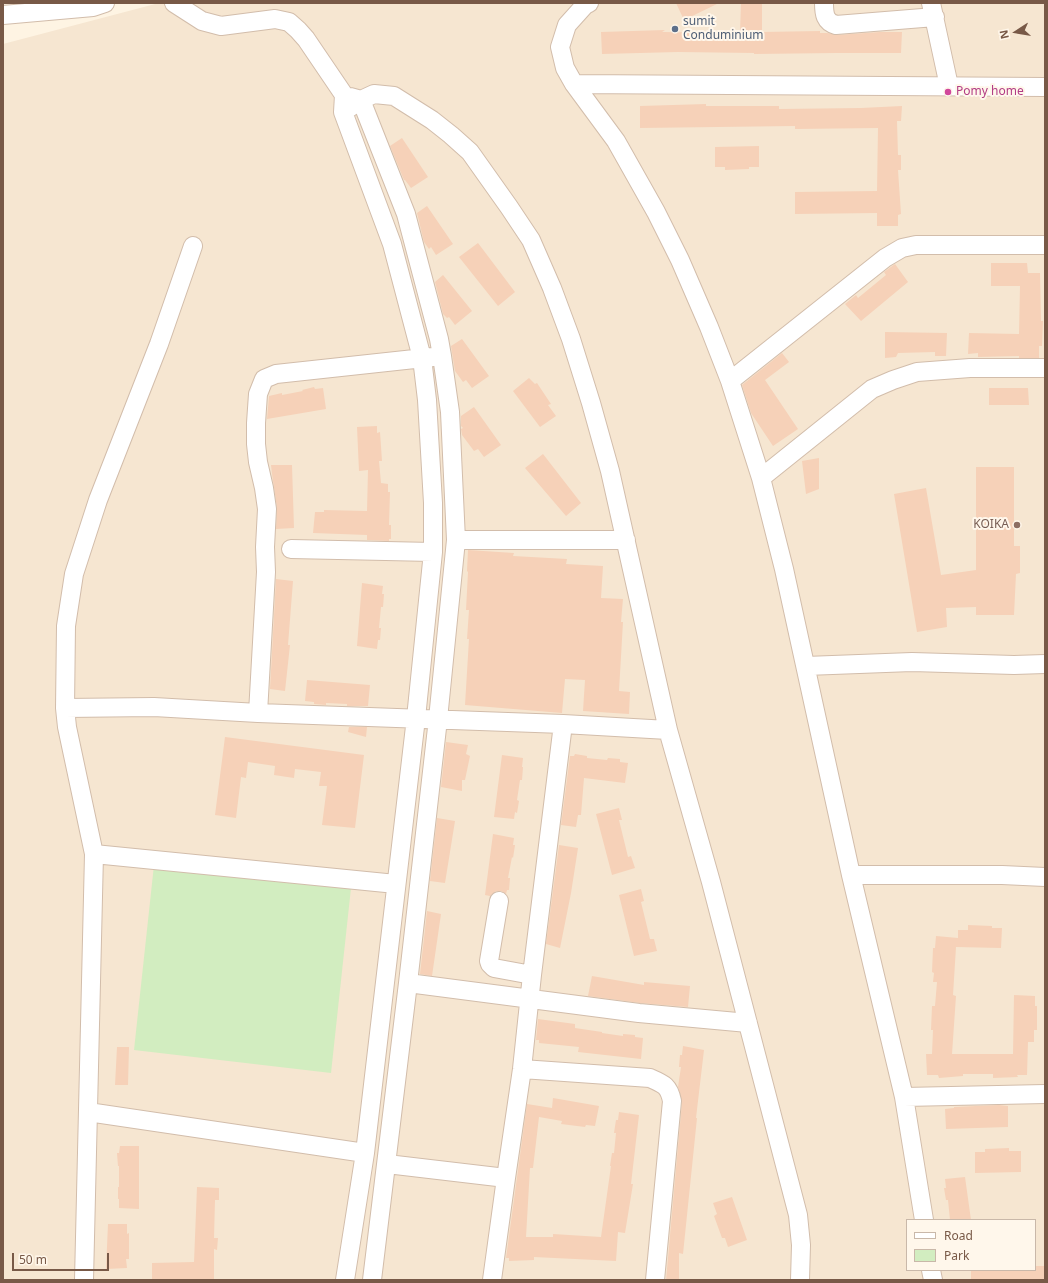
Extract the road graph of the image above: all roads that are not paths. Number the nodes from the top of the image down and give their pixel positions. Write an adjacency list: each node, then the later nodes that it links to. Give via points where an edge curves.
1 (105, 3): 6 (street, via 93,7)
2 (174, 3): 11 (street, via 202,22 221,26 275,19 289,22 306,39)
3 (588, 3): 7 (street, via 567,25 560,47 565,68)
4 (824, 3): 5 (street, via 825,17 830,24 836,25)
5 (933, 10): 8 (street)
6 (3, 15)
7 (574, 84): 8 (street); 17 (street, via 616,141 656,212 680,260)
8 (949, 86): 9 (street)
9 (1045, 87)
10 (361, 100): 11 (street); 14 (street, via 406,214); 20 (street, via 374,94 394,96 451,135 470,152 531,240 574,346 610,471)
11 (343, 103): 15 (street, via 392,244)
12 (1045, 245): 17 (street, via 916,245 902,248 885,258)
13 (194, 246): 25 (street, via 98,500 74,574 66,626)
14 (442, 356): 15 (street); 19 (street, via 450,412)
15 (422, 358): 22 (street, via 428,400); 26 (street, via 276,374 264,380 258,394 256,423 258,462 267,509)
16 (1045, 368): 18 (street, via 970,368 917,372 893,380 872,389)
17 (730, 381): 18 (street)
18 (762, 478): 24 (street)
19 (456, 540): 20 (street); 28 (street)
20 (626, 540): 30 (street)
21 (291, 550): 22 (street)
22 (433, 552): 27 (street)
23 (1045, 664): 24 (street, via 912,662)
24 (806, 666): 32 (street)
25 (65, 708): 26 (street, via 154,707); 31 (street)
26 (258, 712): 27 (street)
27 (416, 718): 28 (street); 34 (street)
28 (438, 719): 29 (street); 37 (street)
29 (563, 724): 30 (street); 36 (street)
30 (668, 730): 39 (street)
31 (94, 854): 34 (street); 43 (street)
32 (852, 875): 33 (street); 42 (street)
33 (1045, 877)
34 (396, 884): 44 (street)
35 (499, 901): 36 (street, via 489,962 494,968)
36 (532, 975): 38 (street)
37 (408, 983): 38 (street); 45 (street)
38 (530, 998): 39 (street, via 640,1013); 40 (street)
39 (748, 1023): 53 (street, via 798,1215 801,1245)
40 (522, 1068): 46 (street); 52 (street, via 650,1078 664,1083 670,1092 672,1101)
41 (1045, 1094): 42 (street)
42 (904, 1097): 47 (street)
43 (88, 1112): 44 (street); 48 (street)
44 (365, 1153): 49 (street)
45 (387, 1164): 46 (street); 50 (street)
46 (506, 1178): 51 (street)
47 (924, 1219)
48 (84, 1280)
49 (345, 1280)
50 (372, 1280)
51 (492, 1280)
52 (655, 1280)
53 (800, 1280)

